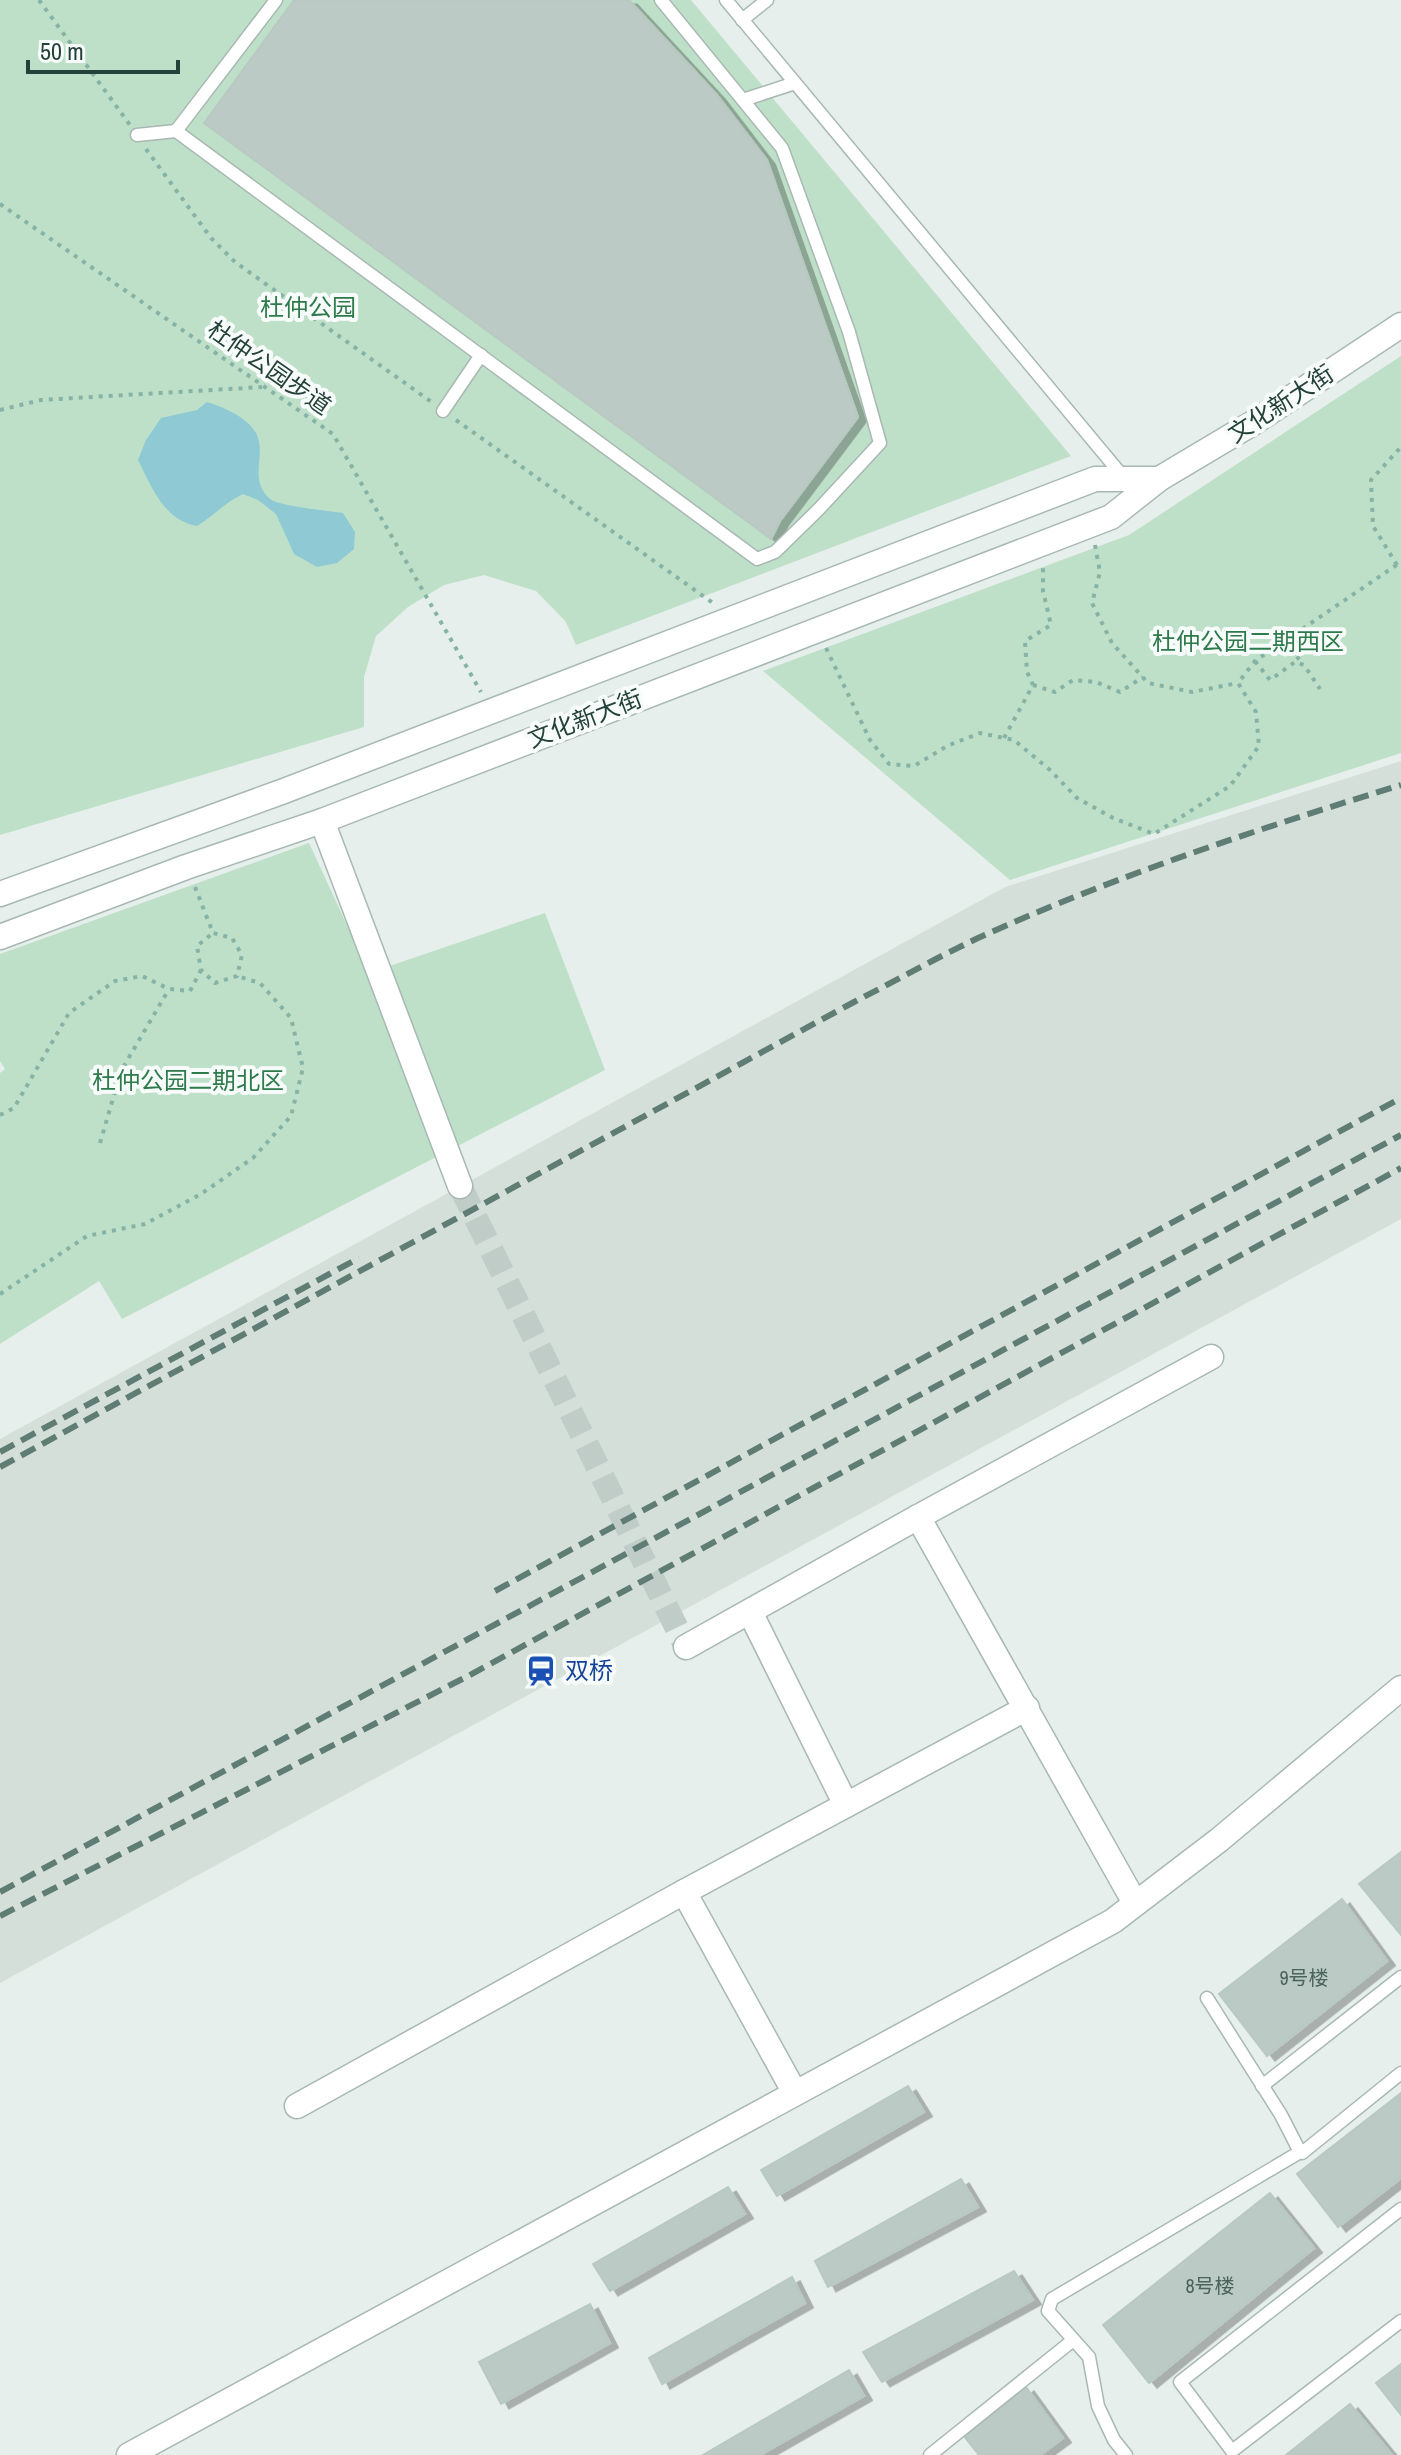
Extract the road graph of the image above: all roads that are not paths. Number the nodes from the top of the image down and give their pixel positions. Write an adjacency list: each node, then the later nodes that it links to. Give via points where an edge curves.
1 (276, 0): 8 (lane)
2 (661, 0): 7 (lane)
3 (726, 0): 5 (lane)
4 (767, 0): 5 (lane)
5 (742, 20): 6 (lane)
6 (795, 83): 7 (lane); 13 (lane)
7 (743, 100): 11 (lane, via 782,148 849,332 880,443 775,552 757,559)
8 (176, 131): 9 (lane); 11 (lane)
9 (137, 135)
10 (1401, 325): 14 (street, 文化新大街)
11 (481, 355): 12 (lane)
12 (443, 411)
13 (1125, 479): 14 (street, 文化新大街); 16 (street, 文化新大街, via 1095,479 284,791)
14 (1159, 479): 15 (street, 文化新大街, via 1111,517)
15 (322, 821): 17 (street, 文化新大街); 18 (street)
16 (0, 894)
17 (0, 937)
18 (460, 1186)
19 (1211, 1357): 20 (street)
20 (918, 1517): 21 (street); 24 (street)
21 (750, 1612): 22 (street); 25 (street)
22 (686, 1647)
23 (1401, 1688): 27 (street)
24 (1027, 1708): 25 (street); 27 (street)
25 (846, 1805): 26 (street)
26 (684, 1892): 32 (street); 33 (street)
27 (1135, 1903): 32 (street, via 1113,1921)
28 (1401, 1977): 31 (lane)
29 (1207, 1998): 31 (lane)
30 (1401, 2073): 34 (lane)
31 (1262, 2086): 34 (lane)
32 (795, 2093): 38 (street)
33 (297, 2106)
34 (1300, 2152): 37 (lane, via 1052,2299 1048,2311)
35 (1401, 2209): 36 (lane, via 1180,2382 1232,2451)
36 (1401, 2321)
37 (1072, 2341): 39 (lane); 40 (lane, via 1089,2357 1098,2406)
38 (129, 2455)
39 (930, 2455)
40 (1126, 2455)

